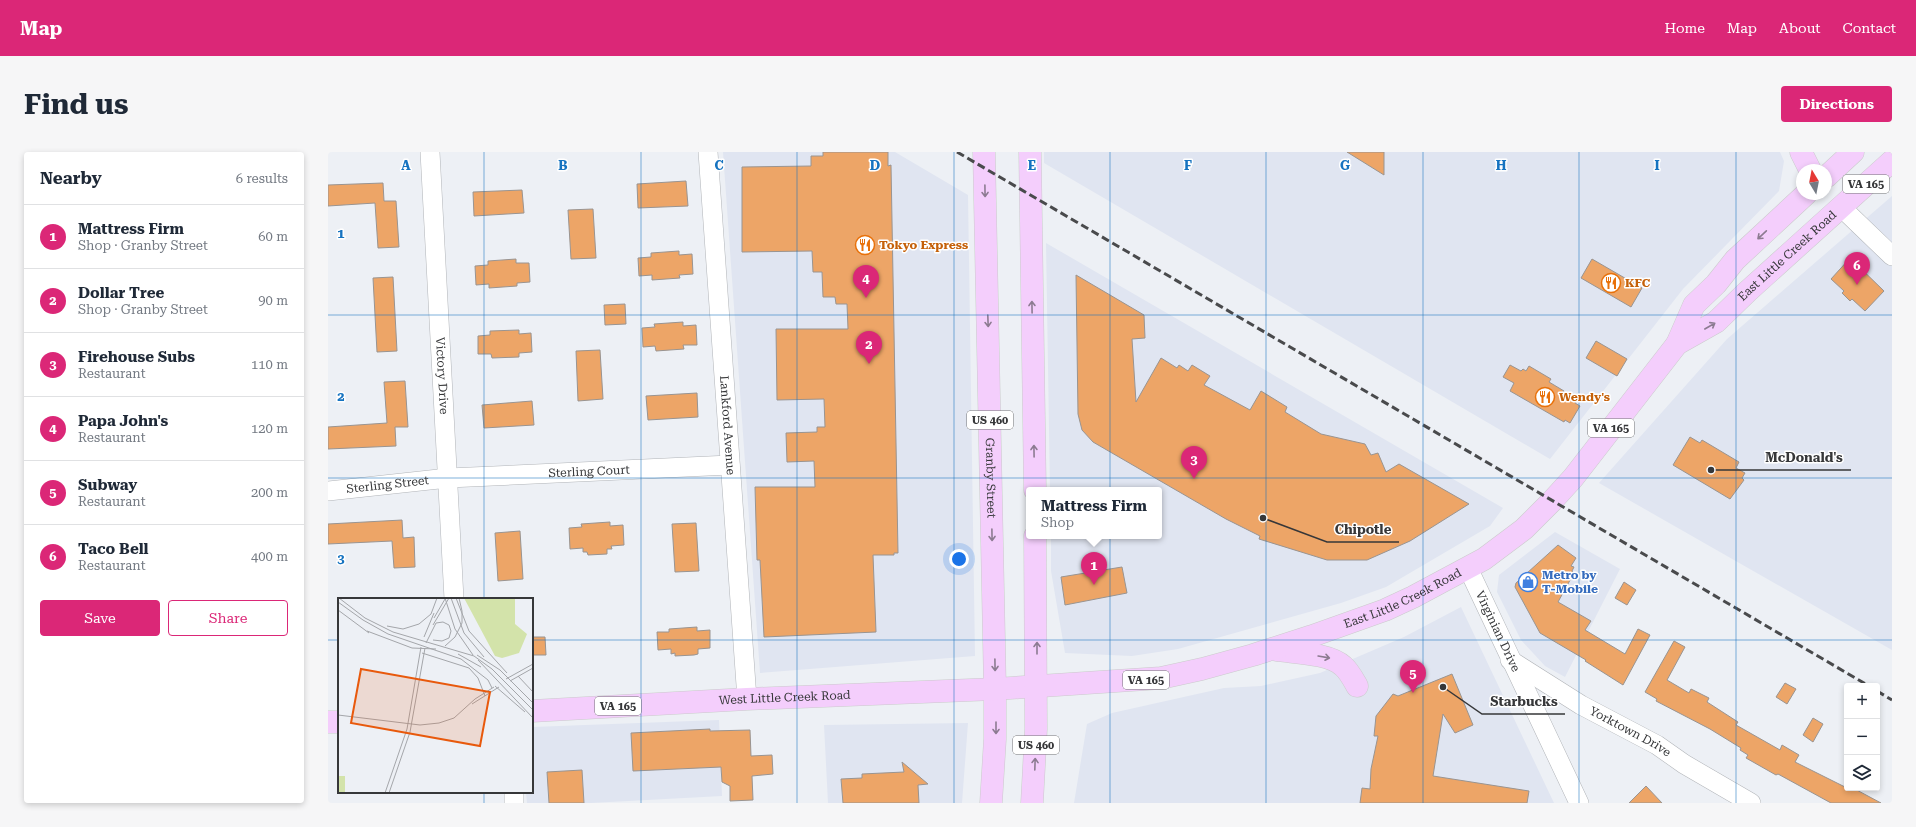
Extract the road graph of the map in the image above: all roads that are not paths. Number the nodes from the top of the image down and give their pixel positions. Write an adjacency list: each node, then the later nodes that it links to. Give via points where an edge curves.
1 (430, 152): 16 (street, Victory Drive)
2 (708, 152): 15 (street, Lankford Avenue)
3 (984, 152): 26 (main road, Granby Street / US 460, one-way to 26)
4 (1030, 152): 17 (main road, one-way to 4)
5 (1801, 152): 8 (main road)
6 (1853, 152): 9 (main road, VA 165)
7 (1892, 160): 12 (main road, East Little Creek Road / VA 165)
8 (1807, 164)
9 (1832, 171)
10 (1832, 197): 12 (main road)
11 (1800, 200): 14 (main road, East Little Creek Road / VA 165, one-way to 14, via 1735,260 1716,284 1694,305)
12 (1841, 207): 13 (street); 14 (main road, East Little Creek Road / VA 165, one-way to 12, via 1716,322)
13 (1892, 256)
14 (1677, 344): 20 (main road, East Little Creek Road / VA 165, via 1573,478 1552,501 1524,529)
15 (730, 464): 16 (street, Sterling Court); 27 (street, Lankford Avenue)
16 (448, 478): 18 (street, Sterling Street); 21 (street, Victory Drive)
17 (1035, 487)
18 (328, 491)
19 (1035, 539): 25 (main road, US 460, one-way to 19)
20 (1468, 568): 22 (main road, East Little Creek Road / VA 165, via 1386,610); 23 (street, Virginian Drive)
21 (454, 598)
22 (1271, 649): 24 (main road, one-way to 24, via 1330,658 1344,667); 25 (main road, East Little Creek Road / VA 165, via 1161,678)
23 (1510, 660): 31 (street, Virginian Drive); 32 (street, Yorktown Drive, via 1581,705 1657,745)
24 (1357, 686)
25 (1037, 687): 26 (main road, West Little Creek Road / VA 165); 30 (main road, US 460, one-way to 25)
26 (995, 689): 27 (main road, West Little Creek Road / VA 165); 29 (main road, Granby Street / US 460, one-way to 29, via 996,739)
27 (747, 699): 28 (main road, West Little Creek Road / VA 165)
28 (533, 711)
29 (991, 803)
30 (1032, 803)
31 (1579, 803)
32 (1751, 803)

